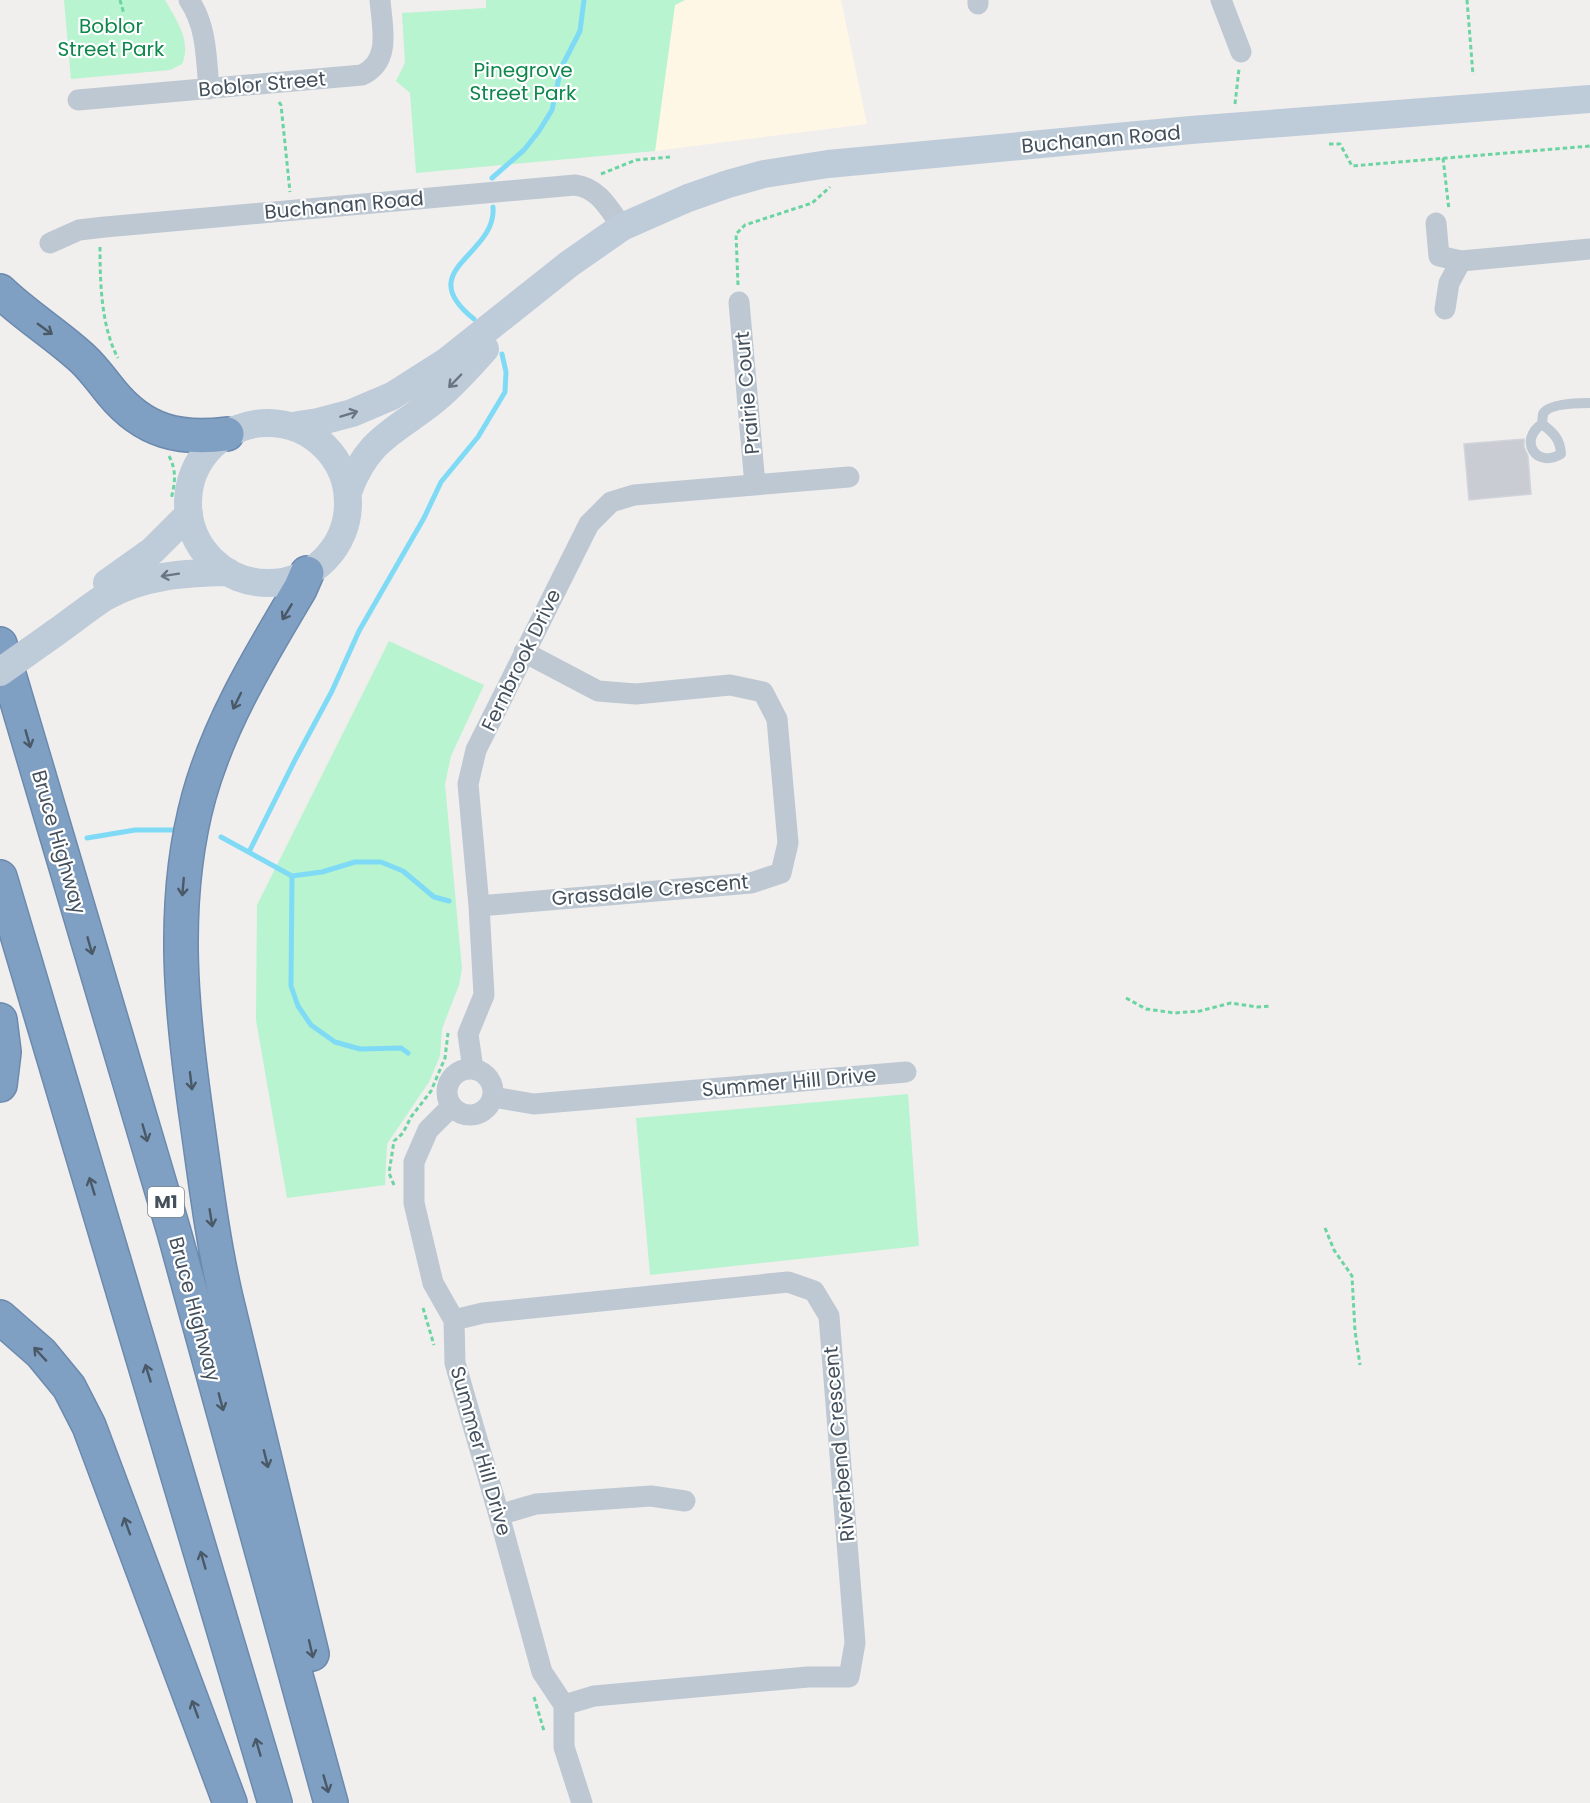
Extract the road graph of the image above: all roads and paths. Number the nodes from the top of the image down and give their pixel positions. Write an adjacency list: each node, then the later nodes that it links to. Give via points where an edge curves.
1 (120, 0): 6 (path)
2 (189, 0): 9 (street, via 204,32)
3 (380, 0): 9 (street, Boblor Street, via 384,49 369,71 356,76)
4 (1221, 0): 7 (street)
5 (1467, 0): 8 (path)
6 (124, 14)
7 (1241, 52): 13 (path)
8 (1473, 75)
9 (209, 88): 12 (street, Boblor Street)
10 (275, 98): 19 (path, via 282,105)
11 (1590, 99): 21 (main road, Buchanan Road, via 1191,130 794,168 728,184)
12 (78, 100)
13 (1236, 109)
14 (1329, 144): 15 (path, via 1340,144 1352,166)
15 (1590, 146)
16 (670, 157): 18 (path, via 636,160 602,173)
17 (833, 184): 27 (path, via 812,203 745,225 736,234)
18 (586, 186): 19 (street, Buchanan Road); 21 (street, via 603,200)
19 (291, 210): 22 (street, Buchanan Road, via 78,230)
20 (1436, 223): 24 (street, via 1439,256)
21 (622, 227): 25 (main road, Buchanan Road)
22 (50, 243)
23 (1590, 249): 24 (street)
24 (1461, 261): 28 (street, via 1449,283)
25 (569, 264): 31 (main road, Buchanan Road, one-way to 25, via 352,413 401,391 447,361); 35 (main road, Buchanan Road, one-way to 35, via 439,397 378,443 361,462)
26 (0, 291): 32 (highway, one-way to 32, via 82,359 142,419 175,435)
27 (739, 302): 34 (street, Prairie Court)
28 (1445, 309)
29 (1590, 403): 30 (lane, via 1547,409)
30 (1542, 424)
31 (292, 426): 32 (main road, via 259,423); 35 (main road, via 313,436 330,451 342,470)
32 (227, 434): 36 (main road, via 209,448 196,468 189,490)
33 (849, 477): 34 (street, Fernbrook Drive)
34 (755, 485): 41 (street, Fernbrook Drive, via 634,495 611,502 589,524)
35 (348, 492): 38 (main road, via 347,519 341,536 326,559)
36 (189, 514): 37 (main road, via 194,534 205,552); 39 (main road, via 153,551)
37 (228, 572): 38 (main road, via 261,582 285,581); 39 (main road, one-way to 39, via 183,573 144,580 105,597)
38 (307, 573): 66 (highway, one-way to 66, via 241,691 212,757 186,859 181,929 182,992 190,1067 215,1240 314,1662)
39 (54, 628): 42 (main road); 43 (main road, bridge)
40 (0, 644): 66 (highway, Bruce Highway / M1, one-way to 66, via 174,1232)
41 (524, 652): 45 (street, Fernbrook Drive, via 476,750 468,784); 45 (street, Grassdale Crescent, via 598,691 636,694 730,685 763,692 777,719 788,843 781,873 751,883)
42 (0, 659)
43 (0, 672)
44 (0, 877): 69 (highway, one-way to 44)
45 (479, 906): 50 (street, Fernbrook Drive, via 484,995 468,1034)
46 (1125, 998): 47 (path, via 1146,1009 1175,1013 1231,1003)
47 (1271, 1006)
48 (0, 1020): 52 (highway, via 4,1052)
49 (451, 1026): 55 (path, via 446,1058 431,1091 394,1141 389,1173)
50 (473, 1069): 53 (street, via 490,1079); 54 (street, via 459,1071 449,1083)
51 (906, 1072): 53 (street, Summer Hill Drive, via 534,1104)
52 (0, 1085)
53 (493, 1097): 54 (street, via 483,1112 475,1115 459,1112)
54 (452, 1106): 59 (street, Summer Hill Drive, via 428,1130 414,1162 414,1203 433,1283)
55 (395, 1187)
56 (1324, 1228): 61 (path, via 1352,1276)
57 (421, 1299): 60 (path)
58 (0, 1317): 68 (highway, one-way to 58, via 89,1426 69,1387 41,1353)
59 (454, 1320): 63 (street, Summer Hill Drive, via 455,1363); 65 (street, Riverbend Crescent, via 483,1313 788,1282 814,1291 829,1316 855,1643 849,1677 808,1677 594,1696)
60 (434, 1345)
61 (1360, 1365)
62 (685, 1501): 63 (street, via 651,1496 547,1503)
63 (500, 1515): 65 (street, Summer Hill Drive, via 542,1672)
64 (532, 1689): 67 (path)
65 (564, 1705): 71 (street, via 564,1748)
66 (309, 1724): 70 (highway, Bruce Highway / M1, one-way to 70)
67 (545, 1735)
68 (230, 1803)
69 (275, 1803)
70 (331, 1803)
71 (582, 1803)

